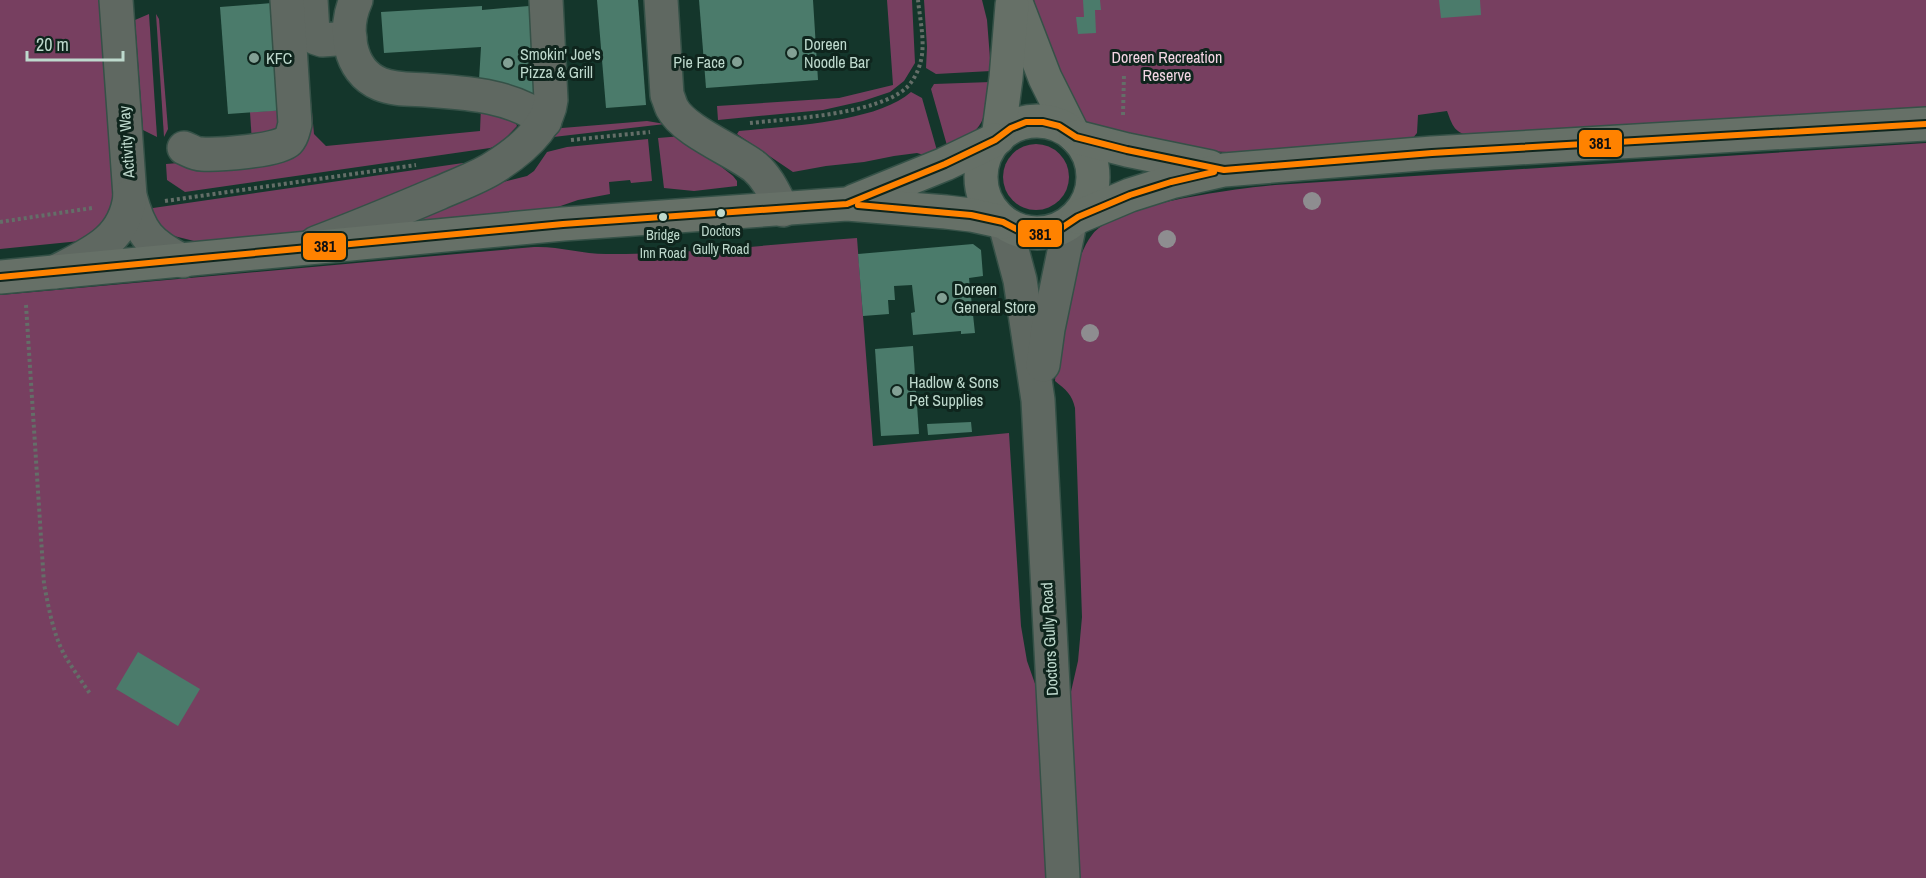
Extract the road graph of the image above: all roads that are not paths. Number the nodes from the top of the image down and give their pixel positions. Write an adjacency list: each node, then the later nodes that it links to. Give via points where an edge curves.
1 (117, 0): 15 (street, Activity Way)
2 (287, 0): 13 (street, via 293,133 282,145 266,149 200,154)
3 (311, 0): 8 (street, via 316,38)
4 (356, 0): 8 (street, via 350,16)
5 (546, 0): 9 (street, via 551,100)
6 (661, 0): 17 (street, via 667,95 672,109 683,122 755,168 771,186)
7 (1014, 0): 11 (main road, via 1045,78); 12 (main road)
8 (350, 38): 9 (street, via 358,67 381,85 490,97 522,107)
9 (545, 121): 20 (street, via 518,150 492,168)
10 (1926, 124): 14 (main road, via 1432,153)
11 (1075, 136): 12 (main road, via 1059,126 1026,122); 14 (main road); 18 (main road, via 1087,151 1093,185 1088,202)
12 (997, 139): 16 (main road); 19 (main road, via 987,153 982,183 992,211)
13 (184, 148)
14 (1224, 170): 18 (main road, via 1130,195)
15 (129, 196): 21 (street, Activity Way, via 148,238 159,249); 22 (street, via 123,222 104,244 88,255)
16 (847, 204): 17 (main road); 19 (main road, via 946,212)
17 (783, 210): 20 (main road, via 563,224)
18 (1074, 220): 19 (main road, via 1042,234 1022,232); 23 (street, Doctors Gully Road, via 1048,329)
19 (1004, 223): 23 (street, Doctors Gully Road, via 1020,280)
20 (304, 248): 21 (main road)
21 (183, 261): 22 (main road)
22 (26, 274)
23 (1038, 400): 24 (street, Doctors Gully Road)
24 (1063, 878)

